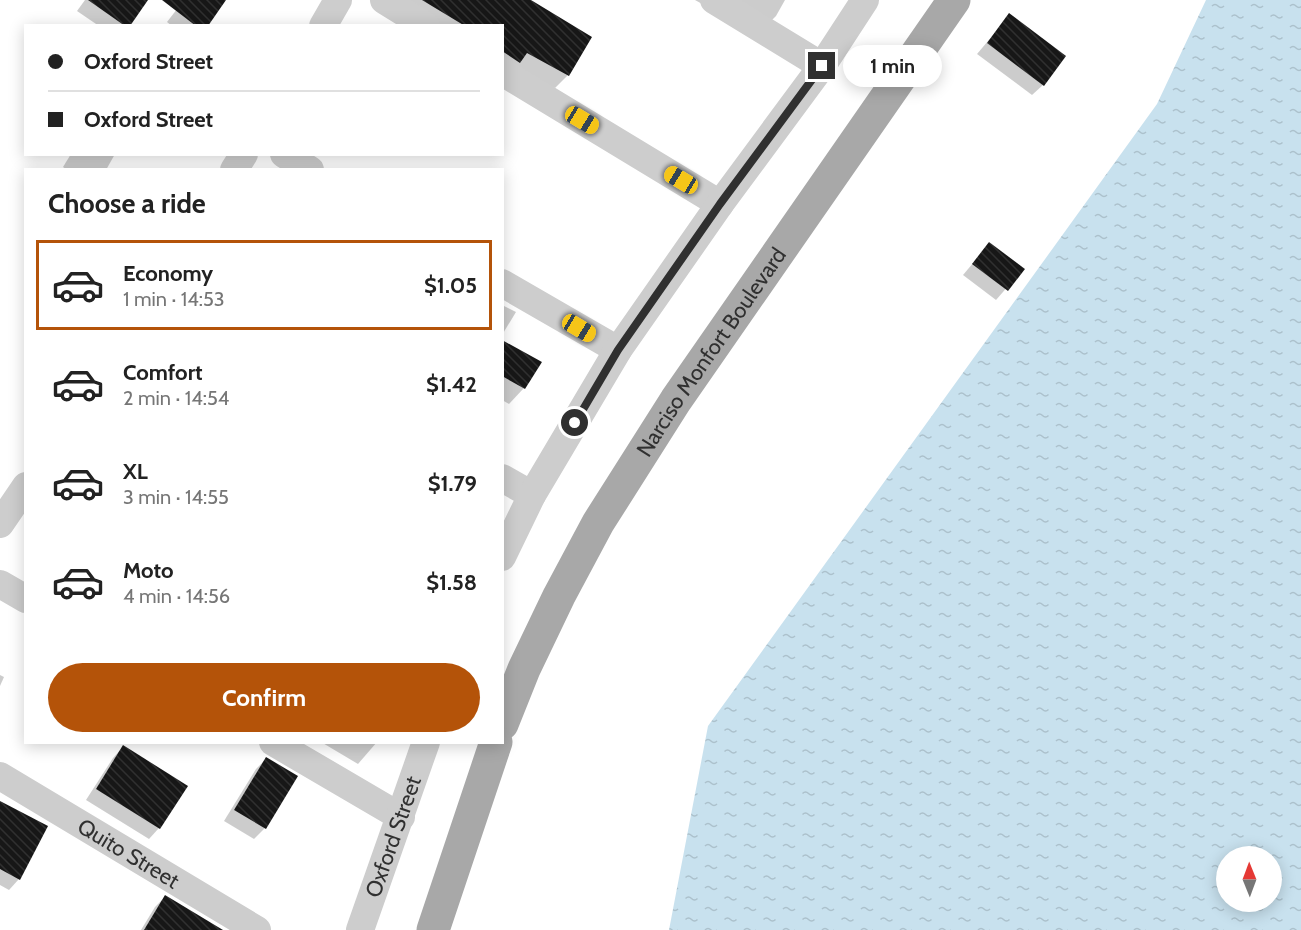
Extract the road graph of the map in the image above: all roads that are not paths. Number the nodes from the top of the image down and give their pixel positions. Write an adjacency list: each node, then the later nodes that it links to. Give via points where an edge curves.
1 (338, 0): 6 (street)
2 (384, 0): 7 (street)
3 (714, 0): 8 (street)
4 (865, 0): 8 (street)
5 (954, 0): 22 (main road, Narciso Monfort Boulevard, via 675,400 598,523 559,596)
6 (324, 24)
7 (423, 24)
8 (822, 66): 12 (street)
9 (504, 73): 12 (street)
10 (287, 156): 11 (street)
11 (307, 168)
12 (720, 204): 14 (street)
13 (504, 284): 14 (street)
14 (618, 350): 17 (street)
15 (504, 479): 17 (street)
16 (24, 489): 18 (street)
17 (532, 495): 19 (street)
18 (0, 524)
19 (504, 553)
20 (0, 584): 21 (street)
21 (24, 598)
22 (504, 719)
23 (276, 744): 27 (street)
24 (425, 744): 27 (street, Oxford Street)
25 (495, 744): 30 (main road)
26 (0, 776): 28 (street, Quito Street)
27 (401, 817): 29 (street, Oxford Street)
28 (257, 930)
29 (360, 930)
30 (433, 930)

